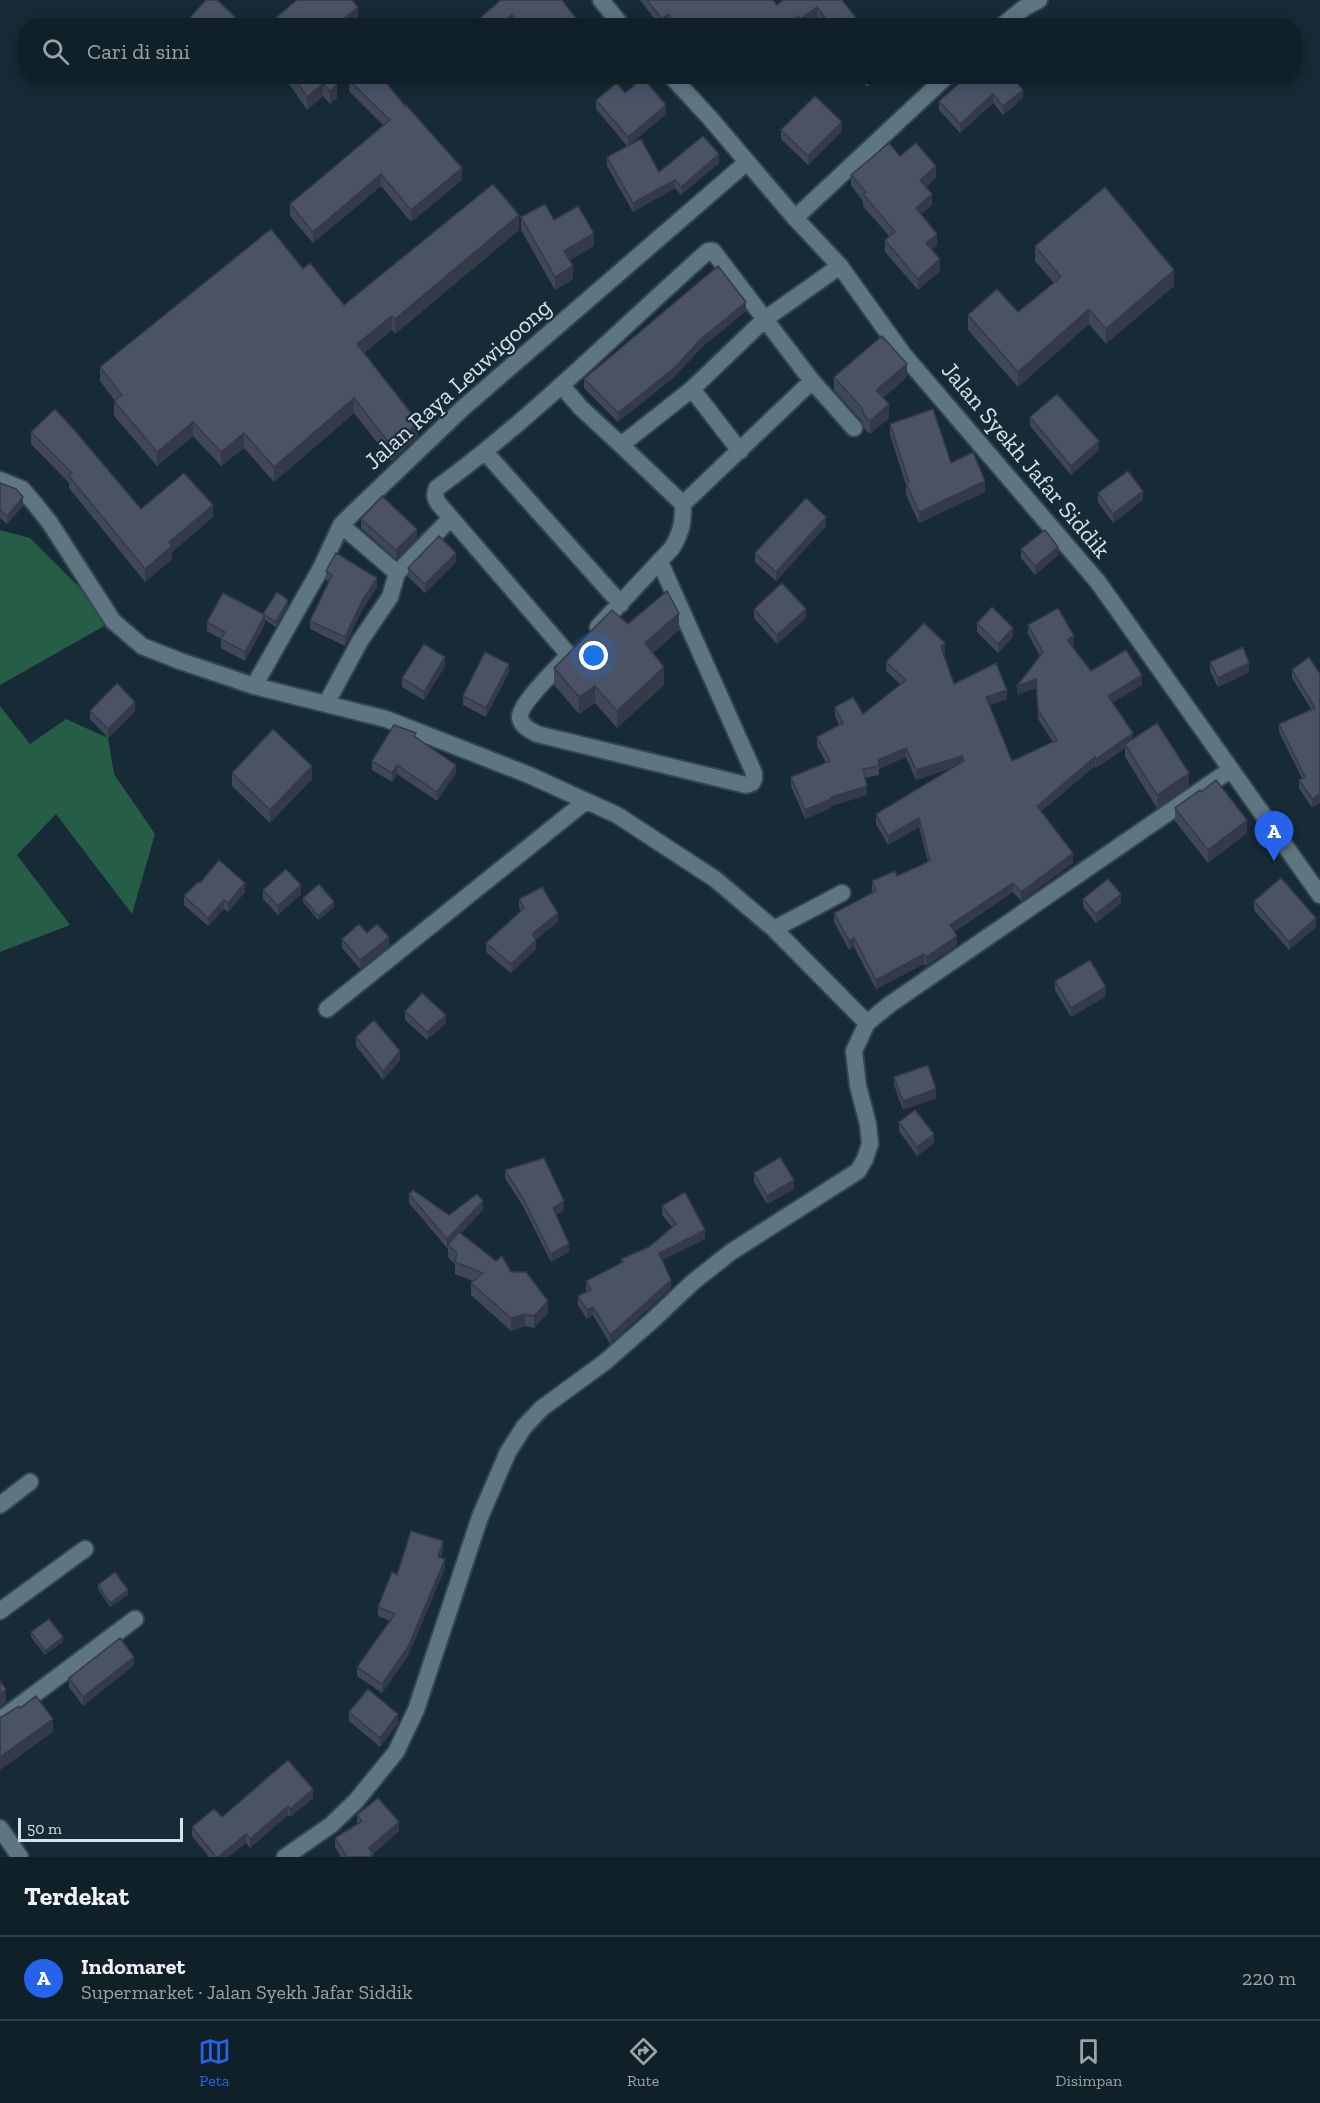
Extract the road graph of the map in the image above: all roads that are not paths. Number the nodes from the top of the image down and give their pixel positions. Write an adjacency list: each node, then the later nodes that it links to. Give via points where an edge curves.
1 (601, 0): 3 (street)
2 (1039, 0): 4 (street)
3 (616, 18)
4 (1012, 18)
5 (678, 84): 7 (street, Jalan Syekh Jafar Siddik)
6 (938, 84): 8 (street)
7 (747, 162): 8 (street, Jalan Syekh Jafar Siddik); 21 (street, Jalan Raya Leuwigoong, via 463,408)
8 (795, 218): 9 (street, Jalan Syekh Jafar Siddik)
9 (840, 266): 10 (street); 28 (street, Jalan Syekh Jafar Siddik, via 903,354 1098,582)
10 (765, 319): 11 (street); 12 (street, via 713,251 708,251); 13 (street)
11 (812, 381): 14 (street); 16 (street)
12 (562, 386): 15 (street); 17 (street)
13 (692, 389): 15 (street); 16 (street)
14 (854, 428)
15 (621, 445): 19 (street)
16 (740, 451): 19 (street)
17 (485, 452): 20 (street, via 437,488 434,495); 24 (street)
18 (0, 480): 26 (street, via 22,489 35,504 114,621 132,638 180,661)
19 (683, 504): 22 (street, via 681,534)
20 (451, 518): 23 (street); 25 (street)
21 (342, 525): 23 (street); 26 (street, Jalan Raya Leuwigoong)
22 (660, 562): 24 (street); 25 (street, via 754,774 752,783 537,734 527,728 520,715 526,702)
23 (397, 573): 27 (street, via 390,597 360,641)
24 (621, 604): 25 (street)
25 (569, 655)
26 (254, 686): 27 (street)
27 (326, 704): 29 (street, via 386,719)
28 (1230, 770): 31 (street, Jalan Syekh Jafar Siddik); 34 (street)
29 (586, 801): 32 (street, via 617,814 715,879); 33 (street)
30 (842, 893): 32 (street)
31 (1320, 895)
32 (774, 929): 34 (street)
33 (327, 1009)
34 (867, 1023): 43 (street, via 854,1051 870,1144 858,1171 731,1252 524,1427 508,1452 480,1517 416,1710 396,1752 340,1817)
35 (30, 1482): 36 (street)
36 (0, 1505)
37 (86, 1549): 38 (street)
38 (0, 1611)
39 (135, 1620): 40 (street)
40 (0, 1720)
41 (0, 1828): 42 (street)
42 (20, 1857)
43 (285, 1857)

